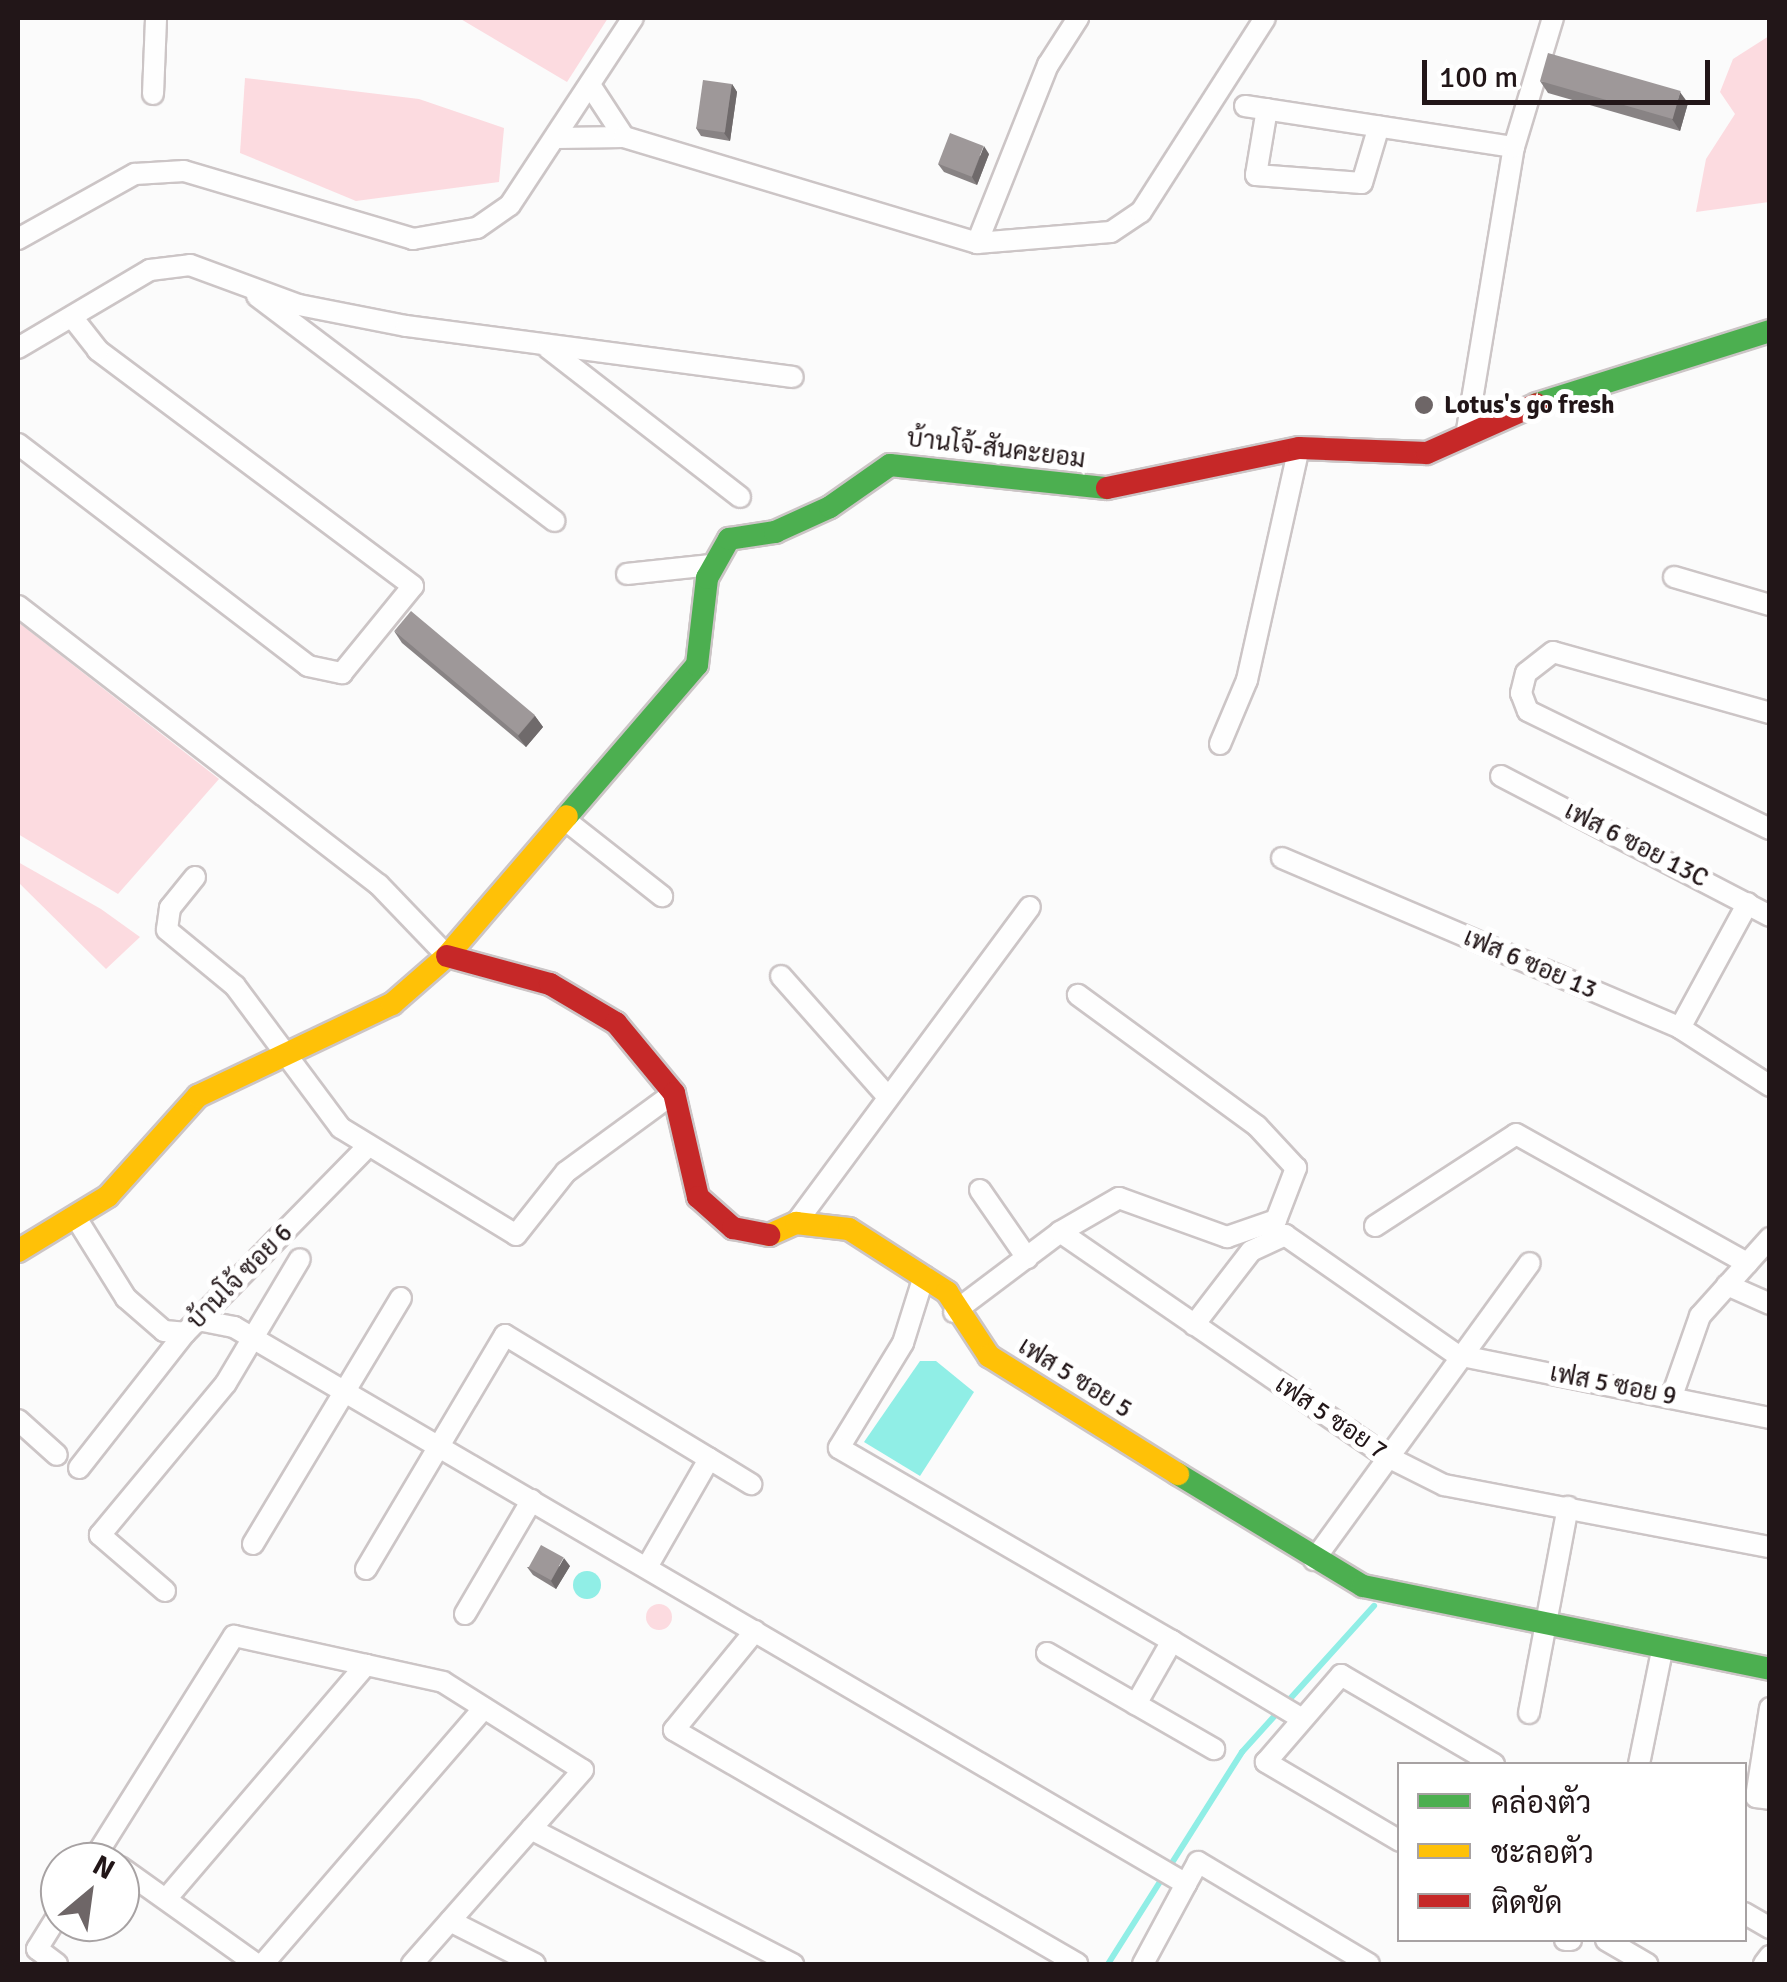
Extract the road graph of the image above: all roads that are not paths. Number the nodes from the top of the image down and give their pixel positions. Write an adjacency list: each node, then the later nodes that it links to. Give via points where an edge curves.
1 (156, 18): 7 (street)
2 (634, 18): 6 (street)
3 (1078, 18): 15 (street, via 1048,65)
4 (1265, 18): 15 (street, via 1141,212 1111,232)
5 (1553, 18): 13 (street)
6 (590, 85): 11 (street); 12 (street)
7 (153, 94)
8 (1245, 106): 9 (street)
9 (1267, 109): 10 (street); 10 (street, via 1256,175 1362,183)
10 (1379, 126): 13 (street)
11 (624, 137): 12 (street); 15 (street)
12 (556, 138): 14 (street, via 510,205 478,228 413,239 184,171 135,174)
13 (1514, 147): 22 (street)
14 (18, 238)
15 (977, 243)
16 (235, 280): 17 (street, via 190,266 150,270); 19 (street, via 298,306); 26 (street)
17 (72, 317): 20 (street); 23 (street, via 98,350 413,586 342,673 308,666)
18 (1770, 331): 22 (street, บ้านโจ้-สันคะยอม, via 1521,409)
19 (545, 346): 21 (street); 25 (street)
20 (18, 348)
21 (793, 377)
22 (1466, 436): 24 (street, บ้านโจ้-สันคะยอม, via 1428,453)
23 (18, 444)
24 (1299, 448): 27 (street, บ้านโจ้-สันคะยอม, via 1140,486 1066,490 890,465 830,507 775,532 728,539); 33 (street, via 1247,680)
25 (740, 497)
26 (555, 522)
27 (711, 565): 28 (street); 35 (street, via 697,666)
28 (628, 574)
29 (1674, 578): 30 (street)
30 (1770, 605)
31 (18, 606): 43 (street, via 378,884)
32 (1770, 713): 36 (street, via 1553,652 1526,673 1521,693 1528,711)
33 (1220, 744)
34 (1502, 776): 40 (street, เฟส 6 ซอย 13C)
35 (564, 819): 39 (street); 43 (street)
36 (1770, 829)
37 (1282, 858): 46 (street, เฟส 6 ซอย 13)
38 (195, 878): 47 (street, via 170,908 166,930 235,986)
39 (662, 896)
40 (1748, 903): 42 (street, เฟส 6 ซอย 13C); 46 (street)
41 (1030, 907): 50 (street)
42 (1770, 916)
43 (446, 956): 47 (street, via 392,1004); 49 (street, เฟส 5 ซอย 5, via 584,1001 616,1023)
44 (781, 976): 50 (street)
45 (1078, 995): 56 (street, via 1257,1126 1296,1168 1276,1220 1226,1237 1119,1198)
46 (1680, 1028): 48 (street, เฟส 6 ซอย 13)
47 (292, 1052): 51 (street, via 341,1128); 53 (street, via 198,1096)
48 (1770, 1086)
49 (674, 1093): 51 (street, via 566,1172 516,1236); 54 (street, เฟส 5 ซอย 5, via 698,1197 733,1228 766,1237)
50 (887, 1096): 54 (street)
51 (366, 1148): 68 (street, บ้านโจ้ ซอย 6)
52 (980, 1190): 59 (street)
53 (78, 1221): 58 (street); 70 (street, บ้านโจ้ ซอย 6, via 126,1298 164,1331)
54 (796, 1223): 63 (street, เฟส 5 ซอย 5, via 849,1229)
55 (1375, 1226): 61 (street, via 1516,1134)
56 (1060, 1232): 59 (street); 69 (street, เฟส 5 ซอย 7)
57 (1770, 1238): 61 (street)
58 (18, 1252)
59 (1027, 1258): 67 (street)
60 (300, 1259): 71 (street)
61 (1747, 1263): 64 (street)
62 (1530, 1264): 72 (street)
63 (924, 1276): 67 (street, เฟส 5 ซอย 5, via 948,1292); 94 (street, via 903,1343 839,1448)
64 (1726, 1285): 66 (street); 74 (street, via 1685,1344)
65 (402, 1298): 73 (street)
66 (1770, 1304)
67 (954, 1312): 87 (street, เฟส 5 ซอย 5, via 989,1356)
68 (203, 1320): 70 (street, บ้านโจ้ ซอย 6); 71 (street)
69 (1194, 1325): 72 (street, via 1251,1252 1285,1235); 79 (street, เฟส 5 ซอย 7)
70 (185, 1334): 81 (street)
71 (252, 1337): 73 (street); 90 (street, via 226,1384 100,1535)
72 (1457, 1356): 74 (street, เฟส 5 ซอย 9); 79 (street)
73 (344, 1392): 77 (street); 85 (street)
74 (1672, 1396): 75 (street, เฟส 5 ซอย 9)
75 (1770, 1418)
76 (18, 1420): 78 (street)
77 (439, 1446): 80 (street, via 505,1335); 83 (street); 89 (street)
78 (57, 1455)
79 (1386, 1456): 84 (street, เฟส 5 ซอย 7, via 1444,1485); 87 (street)
80 (709, 1459): 82 (street); 88 (street)
81 (79, 1468)
82 (751, 1484)
83 (532, 1500): 88 (street); 91 (street)
84 (1568, 1507): 86 (street, เฟส 5 ซอย 7); 92 (street)
85 (253, 1544)
86 (1770, 1547)
87 (1314, 1560): 92 (street, เฟส 5 ซอย 5, via 1363,1586)
88 (647, 1568): 93 (street)
89 (366, 1569)
90 (165, 1591)
91 (465, 1614)
92 (1546, 1623): 95 (street, เฟส 5 ซอย 5); 102 (street)
93 (755, 1631): 111 (street); 126 (street, via 674,1730)
94 (1172, 1642): 99 (street); 103 (street)
95 (1662, 1646): 98 (street, เฟส 5 ซอย 5); 106 (street)
96 (1047, 1653): 99 (street)
97 (366, 1664): 100 (street, via 443,1682); 110 (street, via 234,1636); 113 (street)
98 (1770, 1669)
99 (1136, 1704): 104 (street)
100 (484, 1708): 108 (street, via 583,1770); 122 (street)
101 (1770, 1708): 107 (street)
102 (1530, 1713)
103 (1299, 1717): 105 (street, via 1341,1675); 109 (street, via 1266,1762)
104 (1214, 1749)
105 (1491, 1762)
106 (1639, 1762)
107 (1763, 1798)
108 (531, 1829): 115 (street); 125 (street)
109 (1397, 1839)
110 (111, 1842)
111 (1179, 1880): 120 (street); 127 (street, via 1198,1862)
112 (140, 1881): 113 (street)
113 (166, 1899): 122 (street)
114 (1747, 1915): 116 (street)
115 (450, 1921): 123 (street); 124 (street)
116 (1770, 1928)
117 (41, 1942): 121 (street, via 37,1949)
118 (1609, 1942): 128 (street)
119 (1770, 1956): 129 (street)
120 (1148, 1963)
121 (58, 1964)
122 (259, 1964)
123 (412, 1964)
124 (535, 1964)
125 (792, 1964)
126 (1076, 1964)
127 (1370, 1964)
128 (1647, 1964)
129 (1764, 1964)

